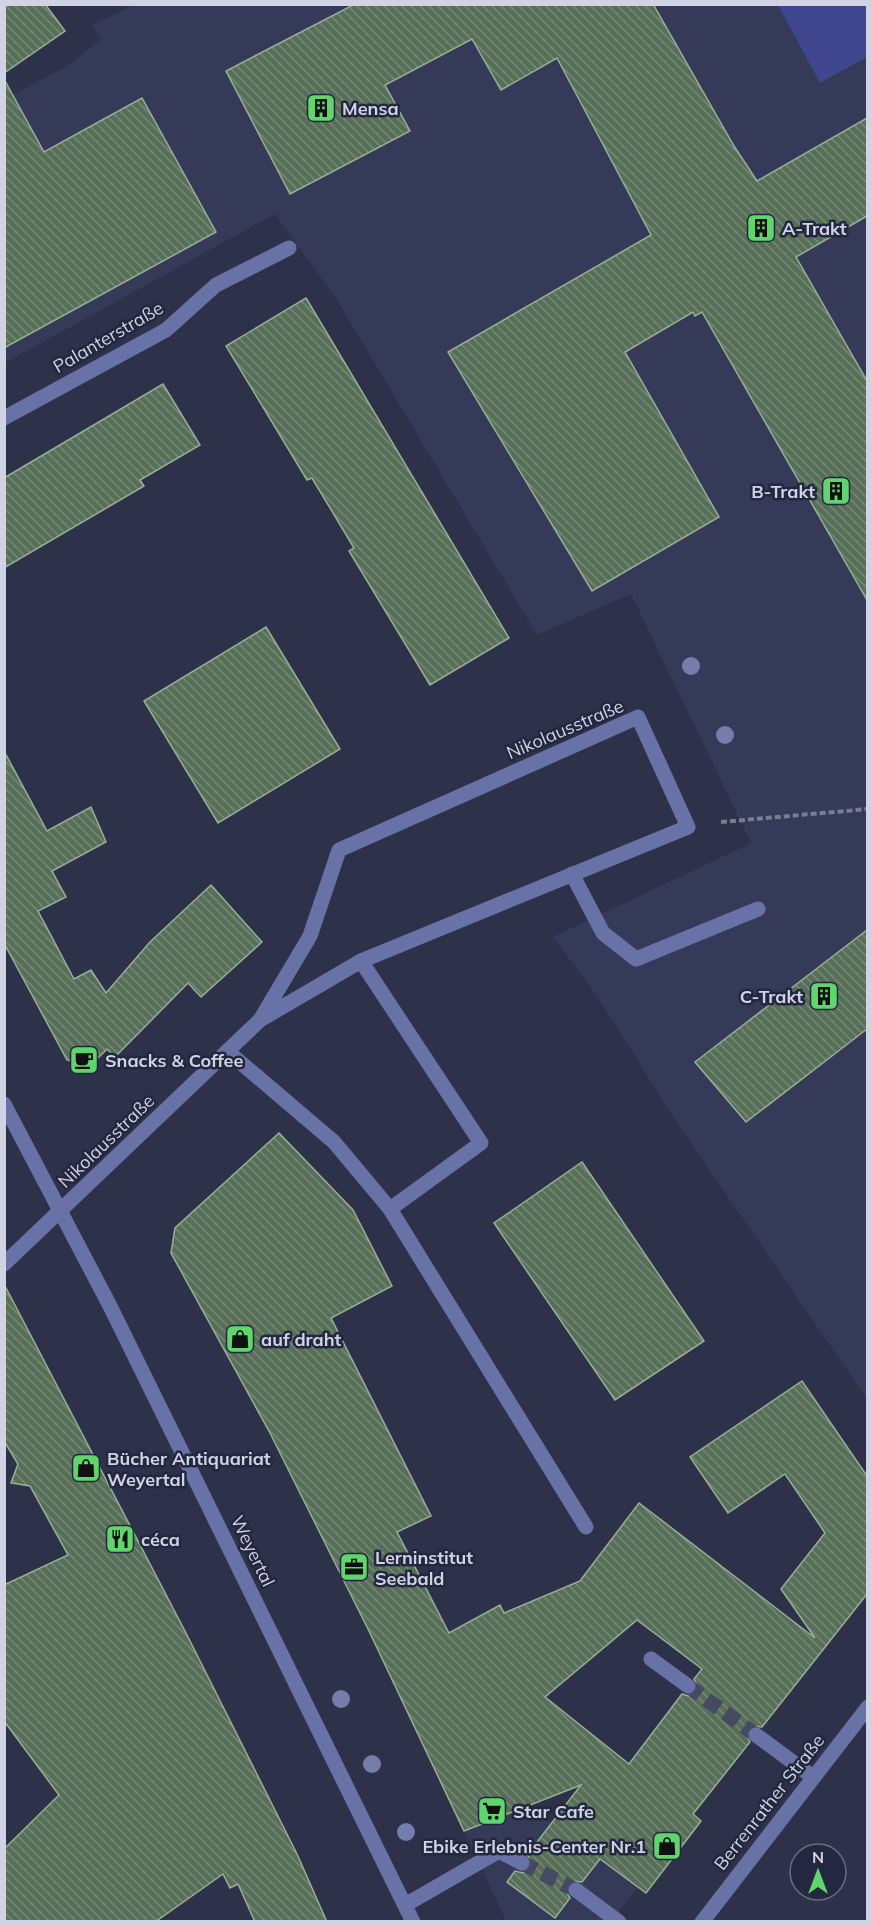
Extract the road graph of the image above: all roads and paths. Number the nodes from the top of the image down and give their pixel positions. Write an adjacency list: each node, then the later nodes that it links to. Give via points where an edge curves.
1 (289, 248): 2 (street, Palanterstraße, via 216,285 166,330)
2 (4, 418)
3 (867, 809): 4 (path)
4 (688, 827): 5 (street, Nikolausstraße); 8 (street, Nikolausstraße, via 638,717 339,850 310,936)
5 (572, 874): 6 (street, via 603,933 636,959); 7 (street, Nikolausstraße)
6 (758, 909)
7 (361, 961): 8 (street, Nikolausstraße); 11 (street, via 481,1143)
8 (260, 1020): 9 (street, Nikolausstraße)
9 (228, 1051): 11 (street, via 334,1142); 12 (street, Nikolausstraße)
10 (4, 1104): 12 (street, Weyertal)
11 (390, 1209): 14 (street)
12 (62, 1211): 13 (street, Nikolausstraße); 22 (street, Weyertal)
13 (4, 1264)
14 (586, 1527)
15 (651, 1659): 16 (street)
16 (688, 1686)
17 (867, 1707): 19 (street, Berrenrather Straße)
18 (756, 1735): 19 (street)
19 (813, 1777): 25 (street, Berrenrather Straße)
20 (522, 1863): 22 (street, via 499,1851)
21 (576, 1890): 24 (street)
22 (405, 1905): 23 (street, Weyertal)
23 (413, 1922)
24 (619, 1922)
25 (702, 1922)

